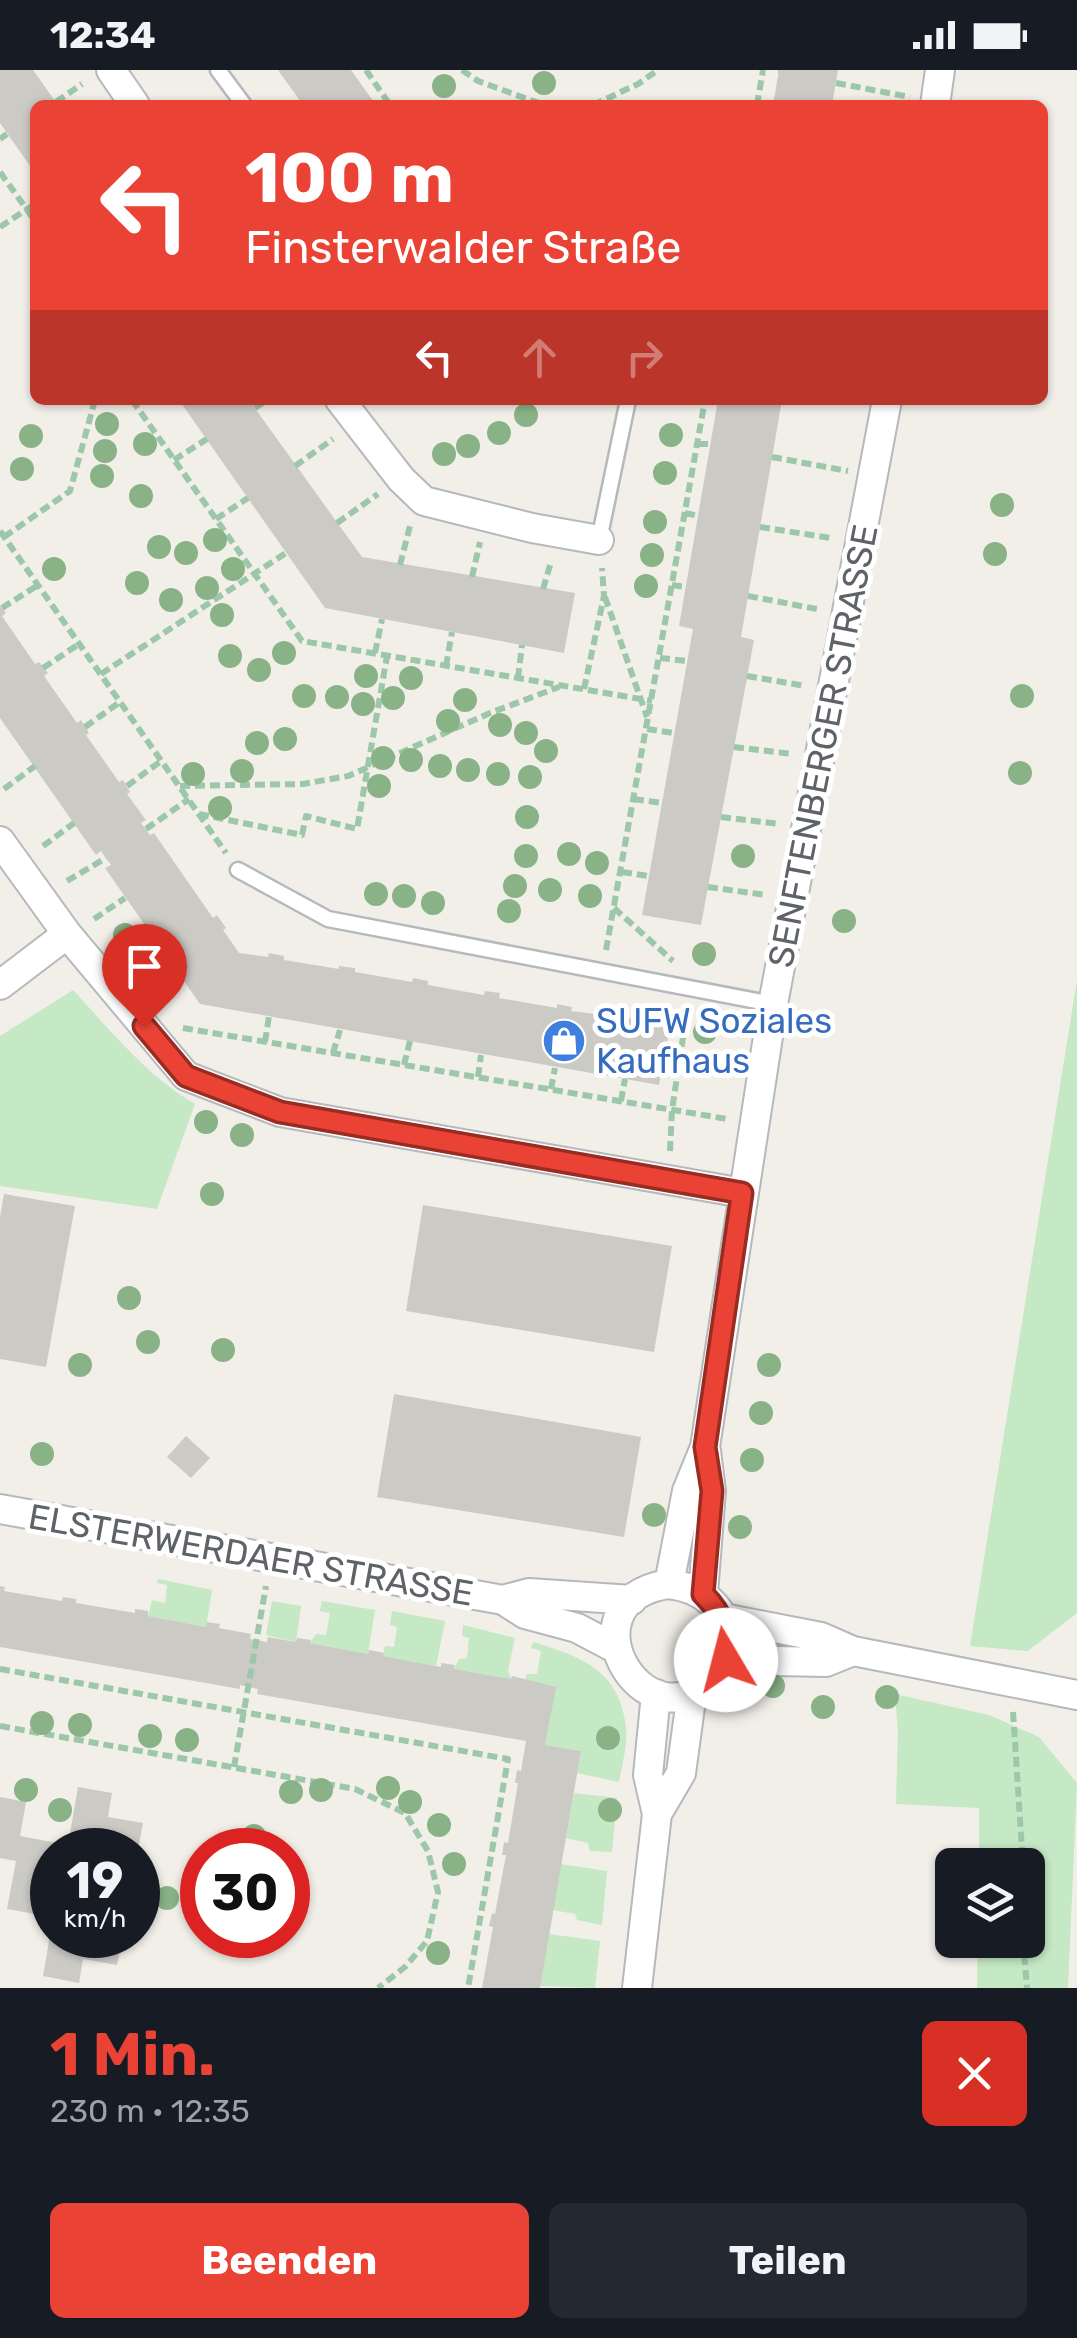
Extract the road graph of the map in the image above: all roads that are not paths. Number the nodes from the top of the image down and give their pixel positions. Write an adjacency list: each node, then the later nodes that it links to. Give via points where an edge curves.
1 (110, 70): 4 (street)
2 (218, 70): 5 (lane)
3 (940, 70): 6 (street)
4 (131, 100)
5 (240, 100)
6 (935, 100)
7 (344, 405): 10 (street, via 424,501)
8 (627, 405): 10 (lane)
9 (886, 405): 15 (street, SENFTENBERGER STRASSE)
10 (599, 540)
11 (0, 841): 13 (street)
12 (238, 870): 15 (lane, via 328,919)
13 (67, 934): 14 (street); 16 (street, via 186,1076 280,1112)
14 (0, 985)
15 (774, 1004): 16 (street, SENFTENBERGER STRASSE)
16 (742, 1193): 17 (street, SENFTENBERGER STRASSE)
17 (705, 1447): 19 (street, SENFTENBERGER STRASSE, via 687,1491); 20 (street, SENFTENBERGER STRASSE, via 712,1491)
18 (0, 1509): 21 (street, ELSTERWERDAER STRASSE)
19 (669, 1584): 20 (street); 22 (street)
20 (703, 1594): 23 (street)
21 (502, 1600): 22 (street, ELSTERWERDAER STRASSE, via 529,1593); 24 (street, ELSTERWERDAER STRASSE)
22 (632, 1600): 24 (street, via 622,1612)
23 (723, 1618): 25 (street, via 821,1636); 26 (street)
24 (616, 1648): 28 (street, via 625,1672)
25 (854, 1651): 26 (street, via 826,1662); 29 (street)
26 (726, 1660): 27 (street)
27 (692, 1692): 28 (street); 30 (street, via 681,1773)
28 (656, 1694): 30 (street, via 648,1775)
29 (1077, 1695)
30 (657, 1814): 31 (street)
31 (637, 1988)

